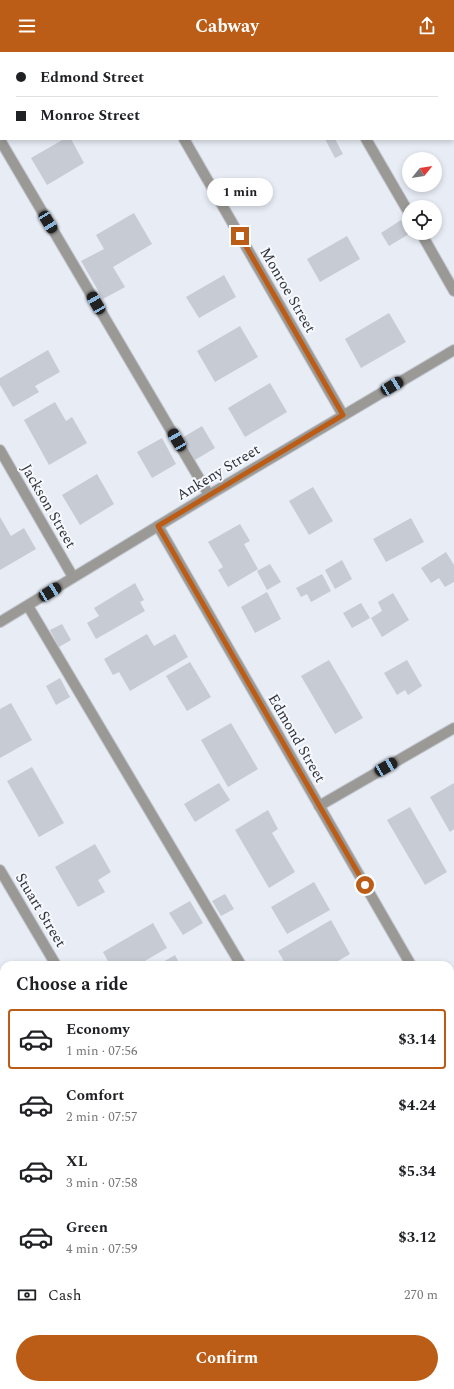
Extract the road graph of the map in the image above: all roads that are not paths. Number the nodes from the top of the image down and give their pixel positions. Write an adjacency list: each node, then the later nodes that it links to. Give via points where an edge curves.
1 (0, 140): 10 (street)
2 (185, 140): 8 (street, Monroe Street)
3 (367, 140): 4 (street)
4 (402, 201)
5 (425, 240): 6 (street)
6 (454, 291)
7 (454, 350): 8 (street, Ankeny Street)
8 (343, 415): 10 (street, Ankeny Street)
9 (0, 450): 12 (street, Jackson Street)
10 (209, 495): 11 (street, Ankeny Street)
11 (158, 526): 12 (street, Ankeny Street); 16 (street, Edmond Street)
12 (73, 577): 13 (street, Ankeny Street)
13 (28, 606): 14 (street, Ankeny Street); 19 (street)
14 (0, 622)
15 (454, 728): 16 (street)
16 (319, 806): 20 (street, Edmond Street)
17 (0, 870): 18 (street, Stuart Street)
18 (54, 961)
19 (239, 961)
20 (409, 961)

